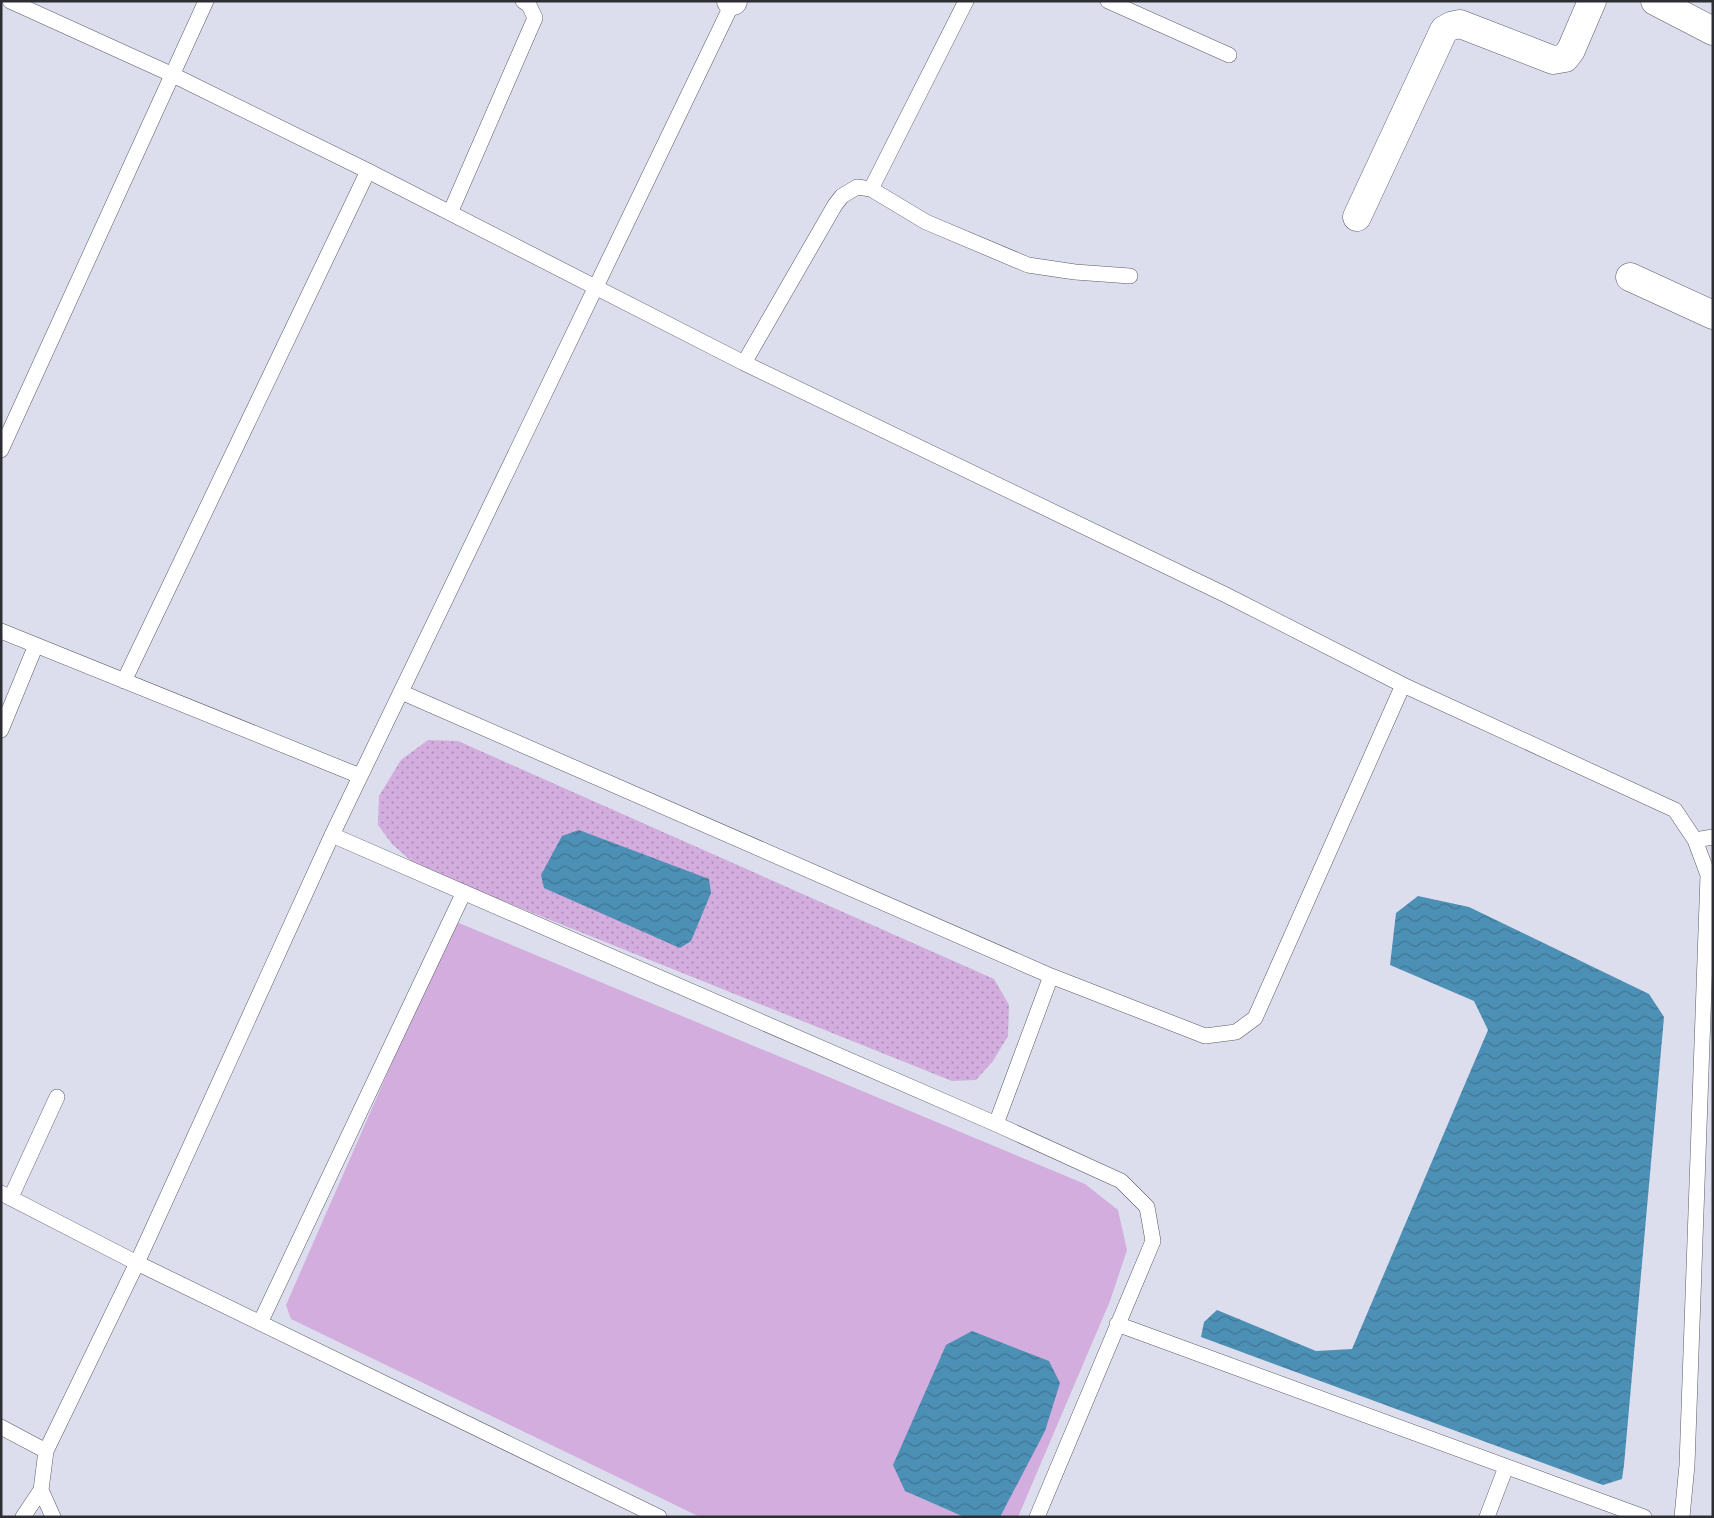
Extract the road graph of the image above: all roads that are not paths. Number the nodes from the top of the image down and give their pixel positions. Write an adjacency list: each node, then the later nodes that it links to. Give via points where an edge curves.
1 (10, 1): 11 (lane)
2 (206, 1): 11 (lane)
3 (523, 1): 14 (lane, via 529,5 535,18)
4 (966, 1): 13 (lane)
5 (1108, 1): 10 (lane)
6 (1592, 1): 15 (street, via 1566,58 1553,60 1460,24 1444,30)
7 (1655, 1): 9 (street)
8 (732, 2): 18 (lane)
9 (1711, 25)
10 (1229, 55)
11 (173, 75): 12 (lane); 21 (lane)
12 (368, 171): 14 (lane); 24 (lane)
13 (871, 189): 16 (lane, via 926,222 1028,265); 20 (lane, via 857,187 842,196 835,205)
14 (450, 213): 18 (lane)
15 (1357, 217)
16 (1130, 276)
17 (1630, 277): 19 (street)
18 (596, 287): 20 (lane); 26 (lane)
19 (1713, 314)
20 (744, 364): 25 (lane, via 1226,596)
21 (1, 450)
22 (1, 631): 23 (lane)
23 (36, 645): 24 (lane); 27 (lane)
24 (124, 681): 28 (lane)
25 (1403, 685): 31 (lane, via 1674,810); 33 (lane, via 1254,1018 1236,1032 1205,1036)
26 (401, 692): 28 (lane); 33 (lane)
27 (1, 730)
28 (360, 776): 29 (lane)
29 (332, 835): 32 (lane); 37 (lane)
30 (1713, 837): 31 (lane)
31 (1695, 840): 50 (lane, via 1708,875 1687,1465)
32 (464, 892): 35 (lane); 38 (lane)
33 (1051, 976): 35 (lane)
34 (56, 1097): 36 (lane)
35 (996, 1124): 39 (lane, via 1121,1181 1147,1207 1153,1241)
36 (6, 1195): 37 (lane)
37 (137, 1263): 38 (lane); 41 (lane)
38 (260, 1323): 46 (lane)
39 (1117, 1324): 42 (lane); 47 (lane)
40 (1, 1426): 41 (lane)
41 (46, 1451): 43 (lane)
42 (1506, 1466): 48 (lane); 49 (lane)
43 (41, 1490): 44 (lane); 45 (lane)
44 (23, 1517)
45 (53, 1517)
46 (658, 1517)
47 (1038, 1517)
48 (1487, 1517)
49 (1644, 1517)
50 (1682, 1517)

